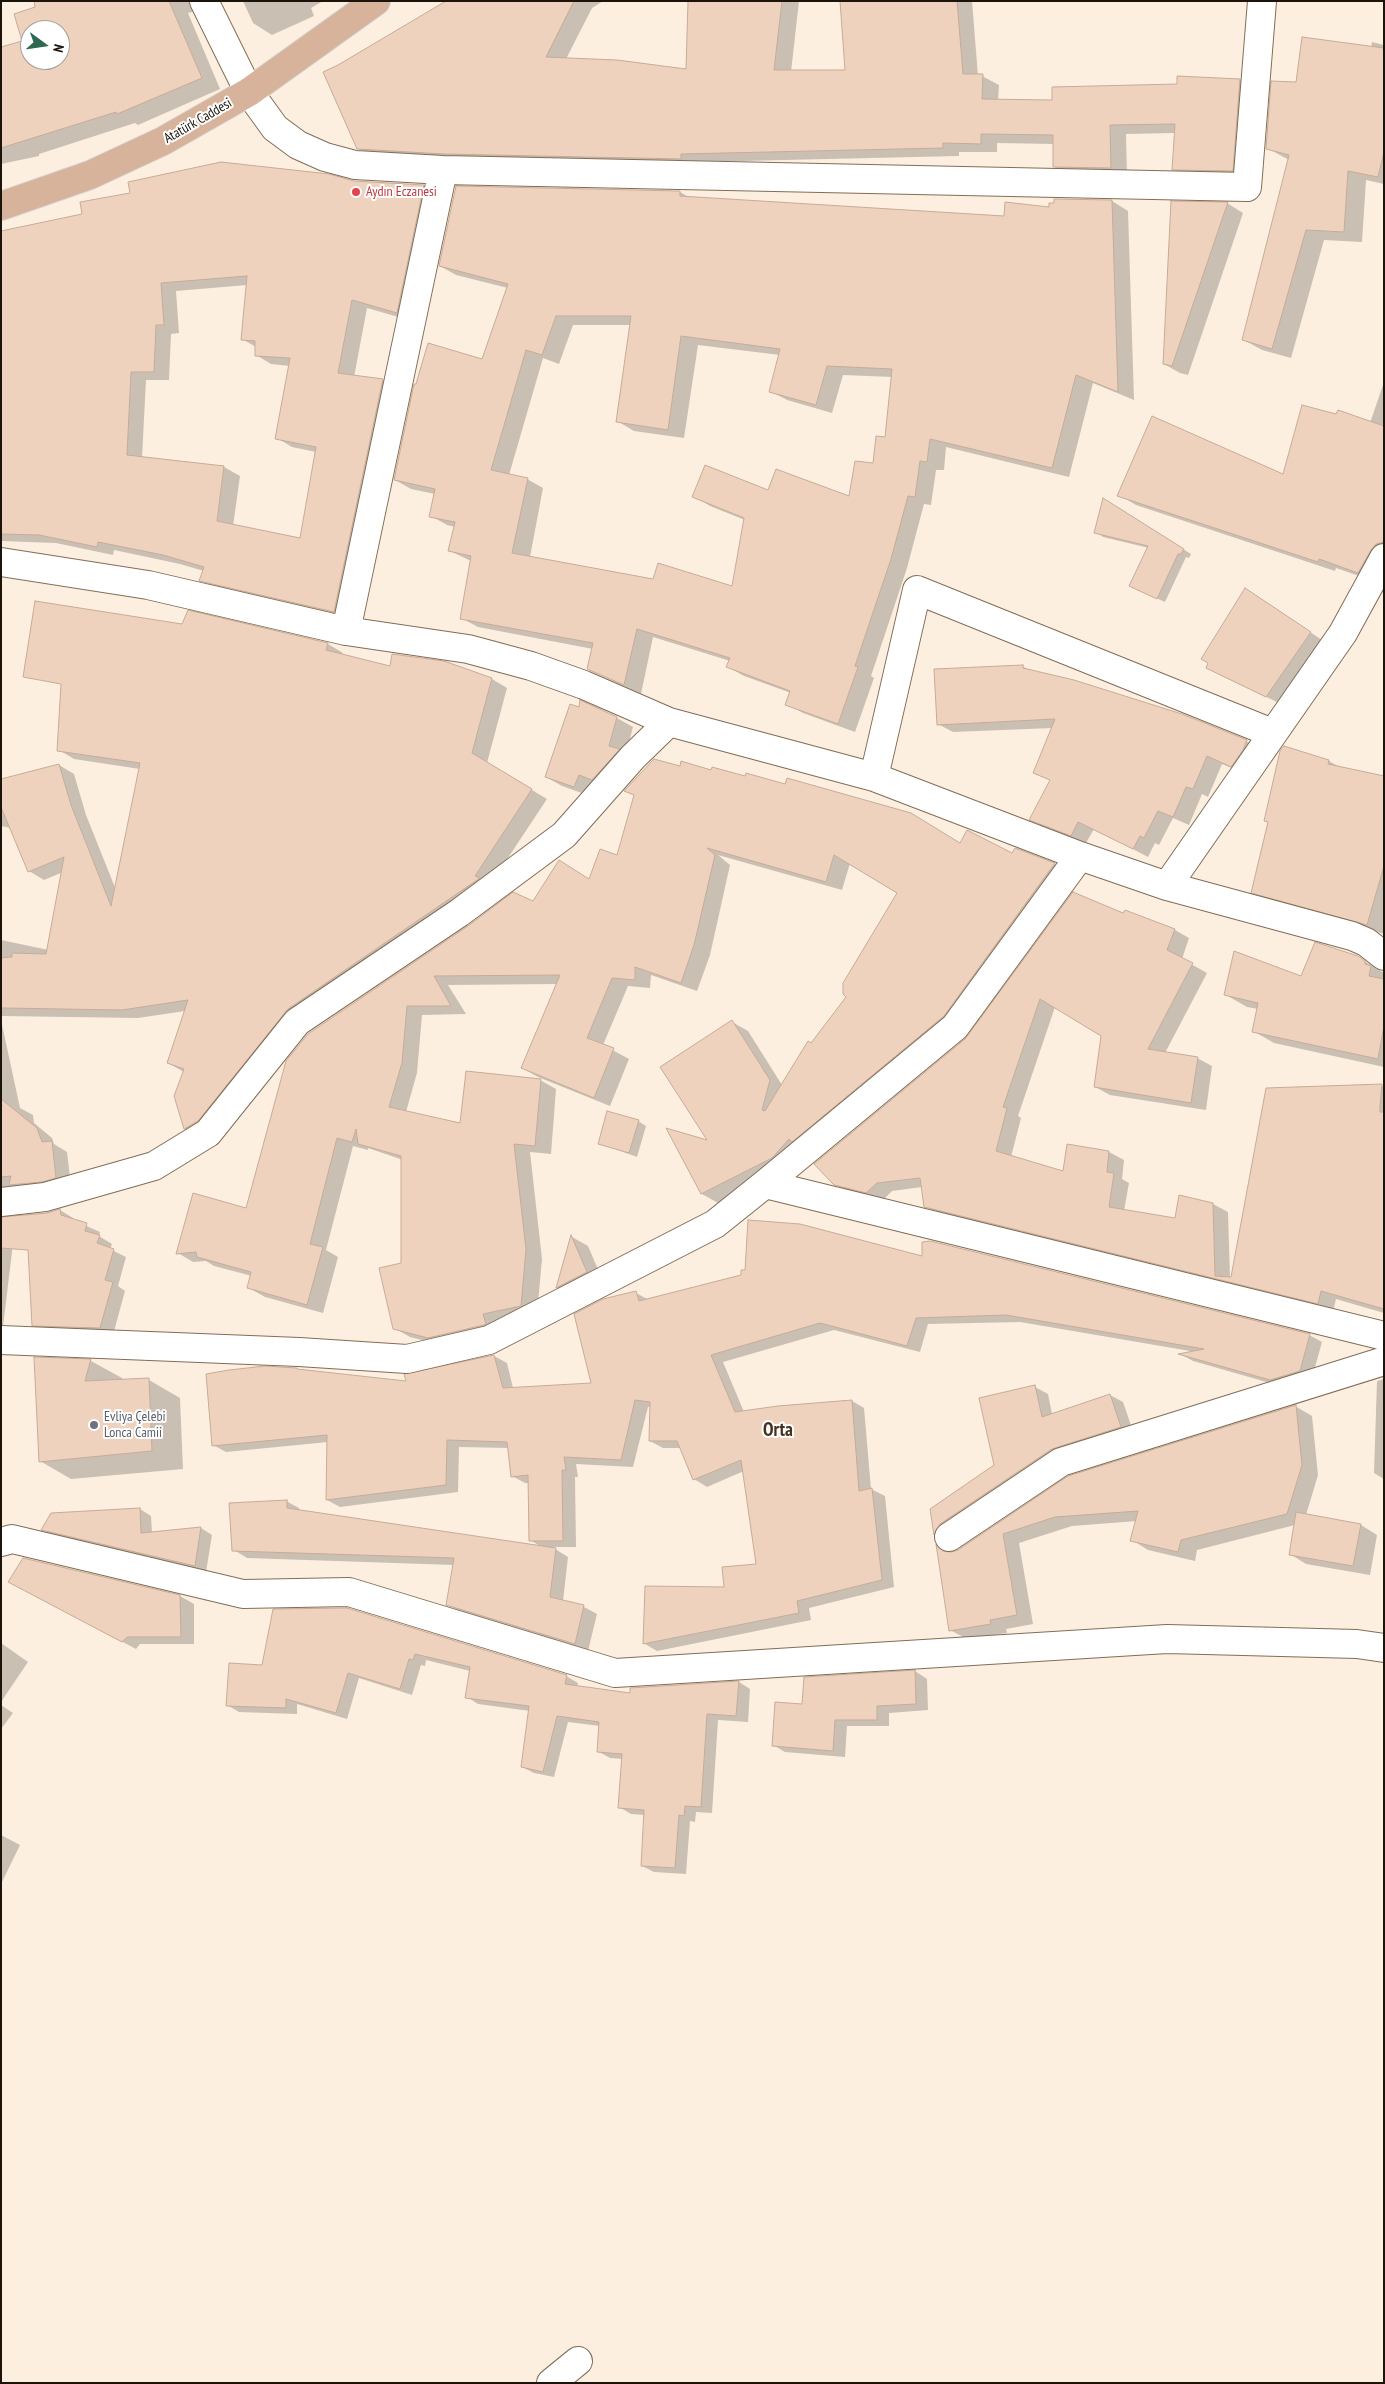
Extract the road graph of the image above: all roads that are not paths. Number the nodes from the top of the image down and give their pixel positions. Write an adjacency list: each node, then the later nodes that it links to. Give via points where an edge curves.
1 (204, 1): 4 (street)
2 (376, 1): 4 (main road, Atatürk Caddesi)
3 (1262, 1): 5 (street, via 1247,187)
4 (248, 92): 5 (street, via 275,128 325,157 355,164); 6 (main road, Atatürk Caddesi, via 163,141 90,175)
5 (443, 170): 9 (street)
6 (1, 206)
7 (1384, 558): 11 (street, via 1343,633)
8 (1, 562): 9 (street, via 148,585)
9 (346, 631): 10 (street, via 468,649 531,666)
10 (669, 722): 12 (street); 17 (street, via 633,757 564,835 297,1022 208,1133 154,1166 45,1197)
11 (1272, 733): 12 (street, via 917,590); 14 (street)
12 (874, 777): 13 (street)
13 (1080, 856): 14 (street); 16 (street, via 955,1027)
14 (1167, 886): 15 (street, via 1352,936)
15 (1384, 956)
16 (765, 1184): 18 (street); 19 (street, via 715,1224 489,1340 407,1359)
17 (1, 1202)
18 (1384, 1336)
19 (1, 1340)
20 (1384, 1361): 21 (street, via 1061,1462)
21 (949, 1537)
22 (1, 1542): 23 (street, via 12,1540 243,1594 349,1592 614,1672 1167,1639 1357,1644)
23 (1384, 1648)
24 (578, 2361): 25 (street)
25 (551, 2383)

